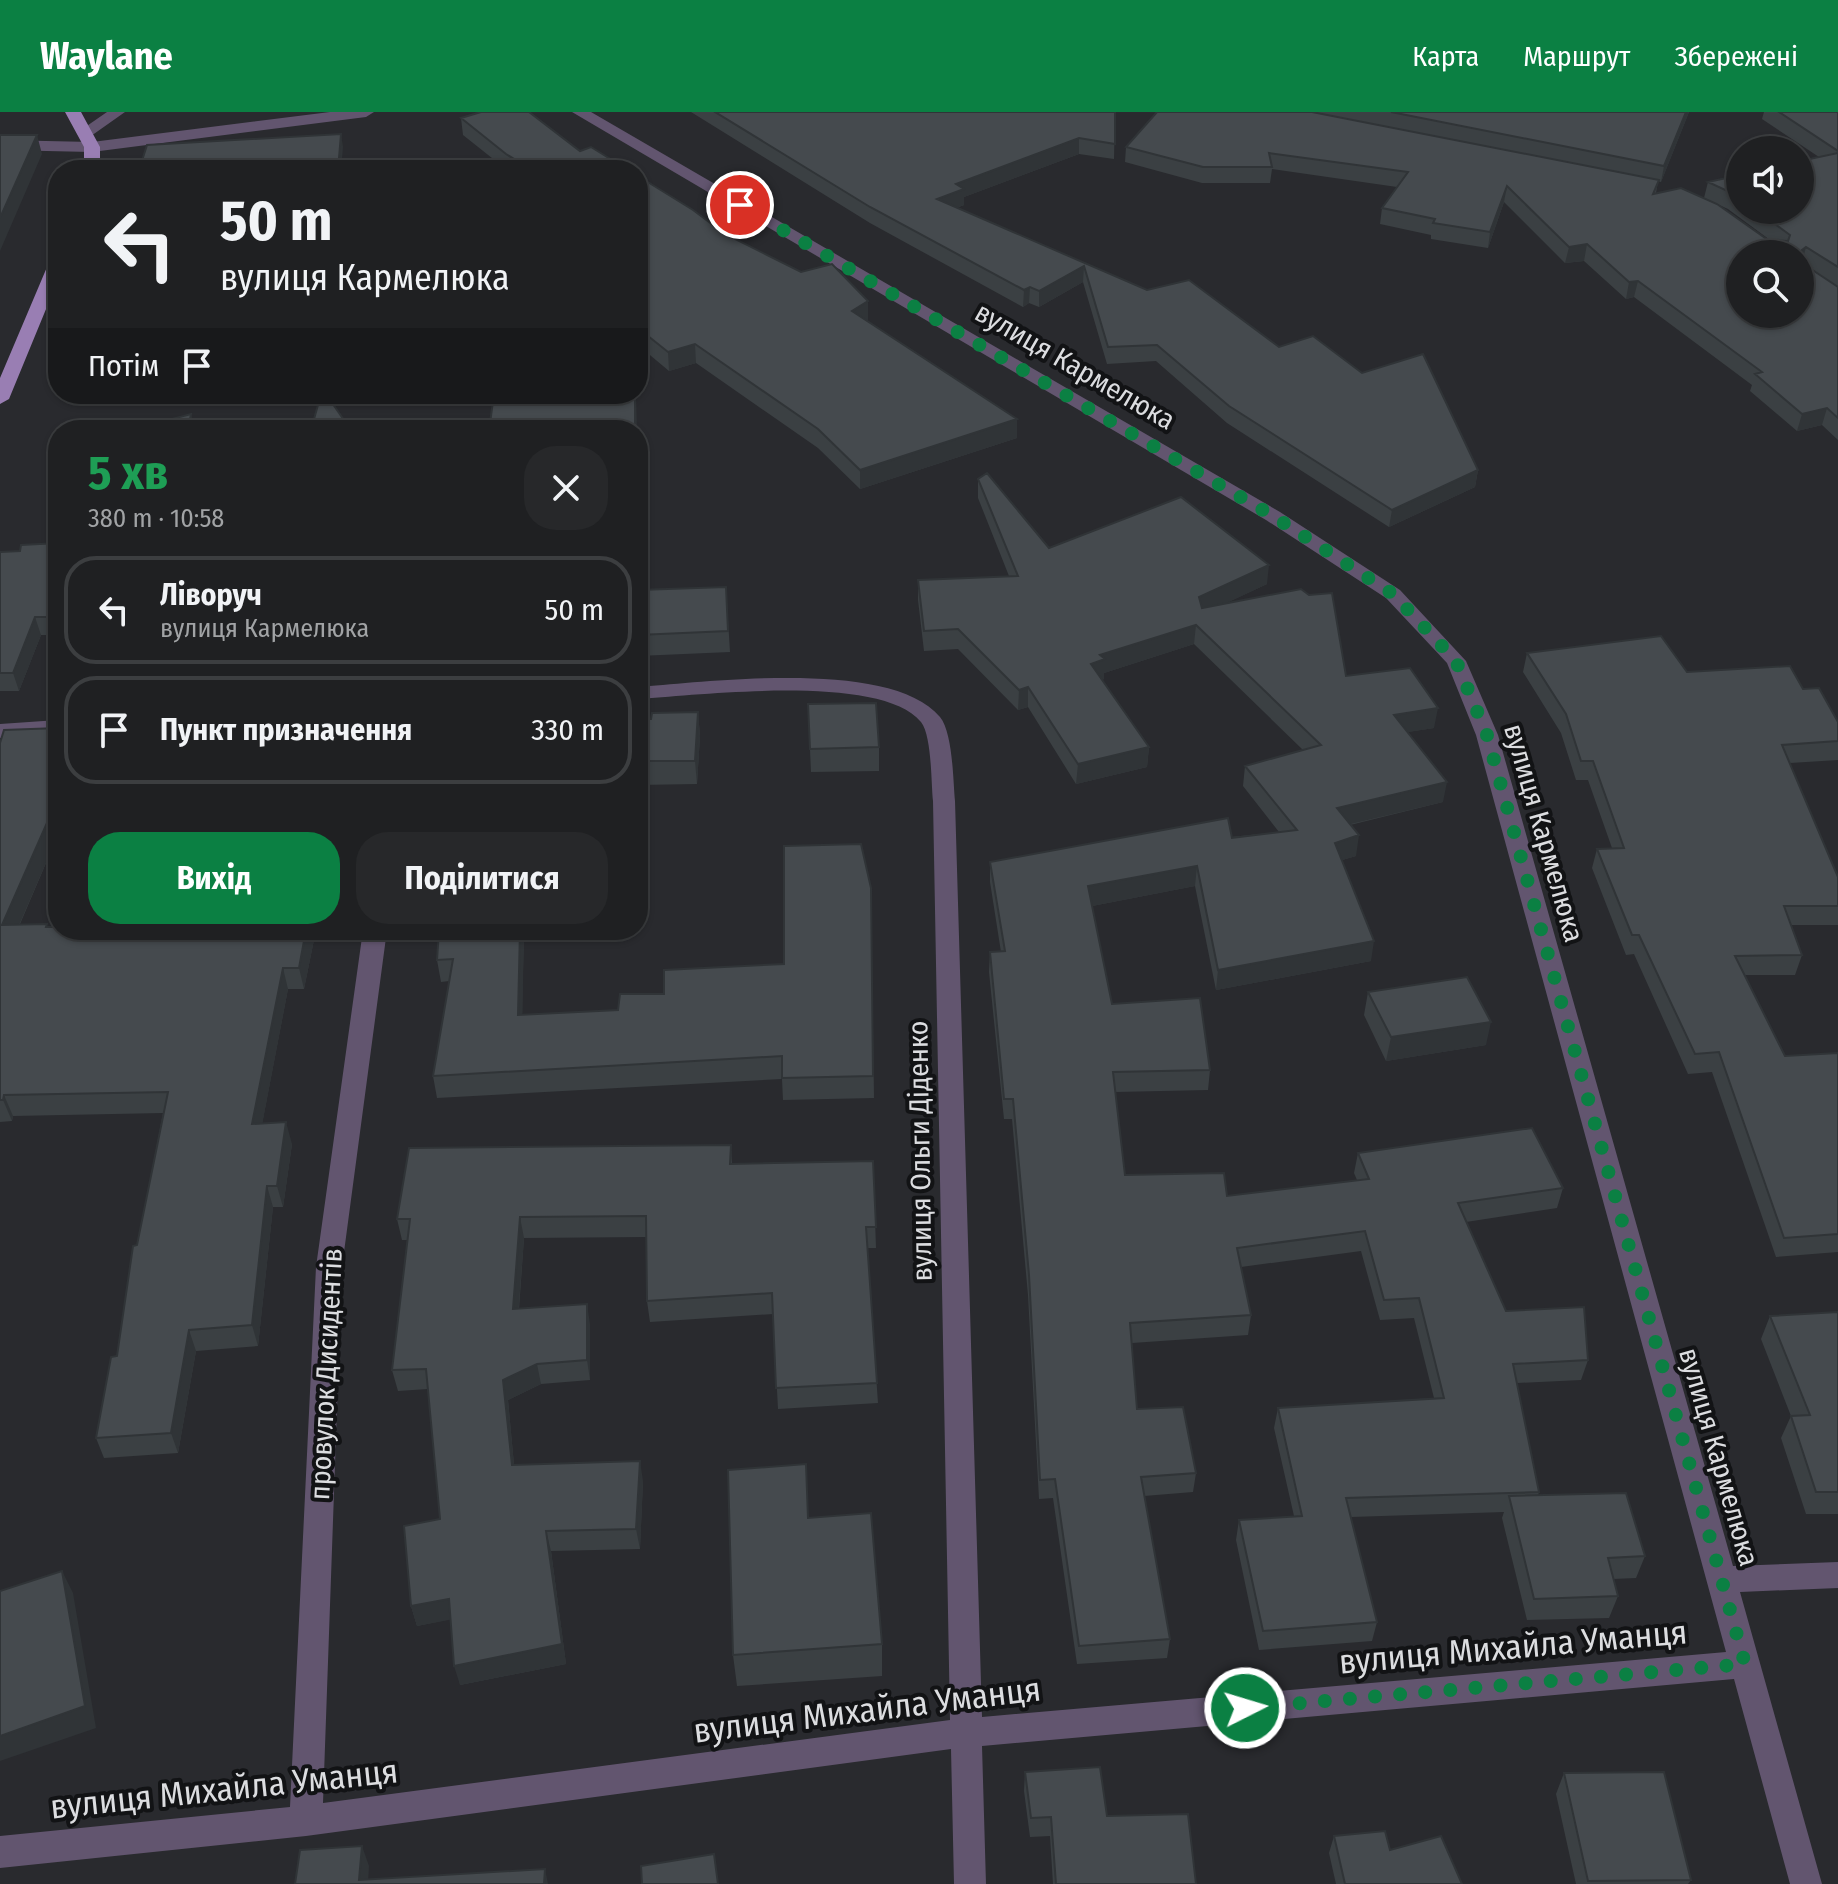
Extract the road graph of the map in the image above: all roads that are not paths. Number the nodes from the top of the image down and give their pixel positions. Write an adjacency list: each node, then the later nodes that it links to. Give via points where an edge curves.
1 (73, 112): 5 (main road)
2 (117, 112): 5 (street)
3 (366, 112): 5 (street)
4 (580, 112): 15 (street, вулиця Кармелюка, via 1273,516 1393,594 1456,661 1487,735)
5 (89, 140): 6 (street); 7 (main road)
6 (0, 145)
7 (91, 160)
8 (48, 284): 9 (main road)
9 (0, 399)
10 (648, 692): 17 (street, вулиця Ольги Діденко, via 793,684 866,689 908,698 933,722 944,801)
11 (48, 728): 12 (street)
12 (0, 731)
13 (374, 940): 18 (street, провулок Дисидентів, via 329,1267)
14 (1838, 1575): 15 (street)
15 (1722, 1580): 16 (street, вулиця Кармелюка)
16 (1745, 1664): 17 (street, вулиця Михайла Уманця); 21 (street, вулиця Кармелюка)
17 (964, 1733): 18 (street, вулиця Михайла Уманця); 20 (street, вулиця Ольги Діденко)
18 (306, 1821): 19 (street, вулиця Михайла Уманця)
19 (0, 1852)
20 (970, 1884)
21 (1806, 1884)

